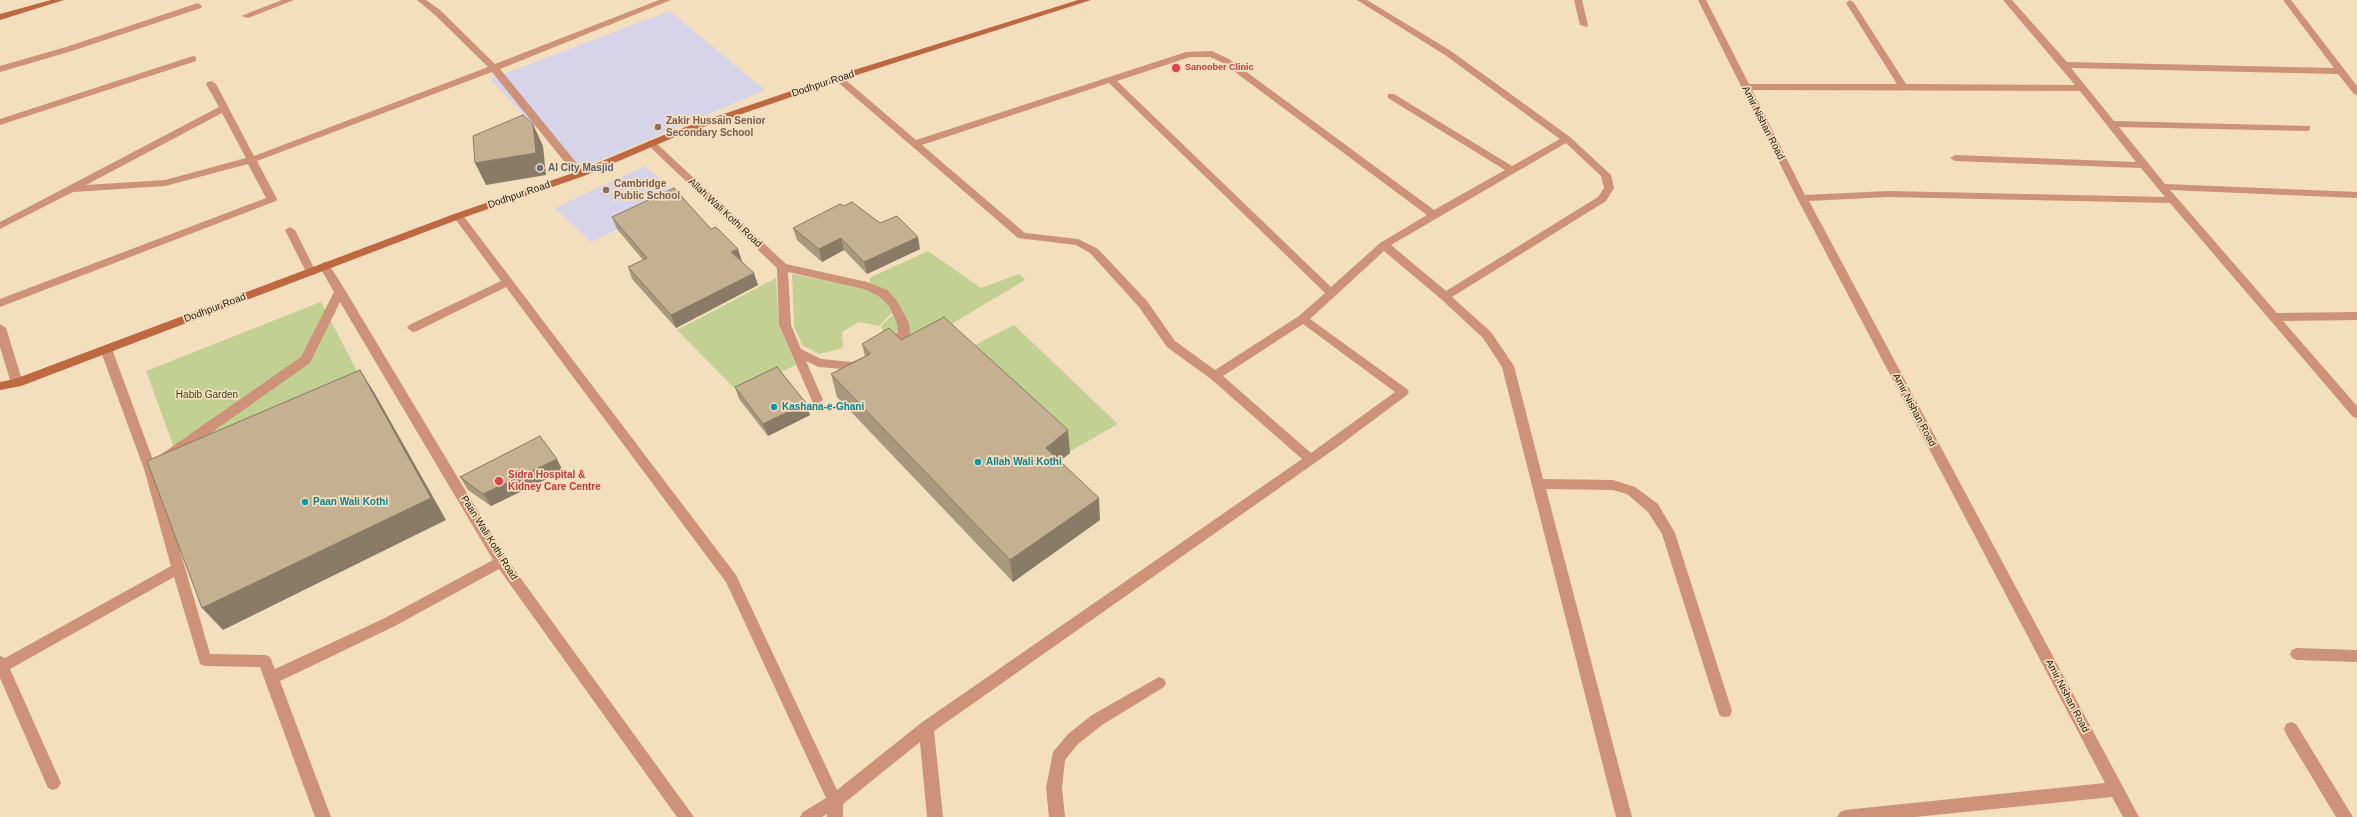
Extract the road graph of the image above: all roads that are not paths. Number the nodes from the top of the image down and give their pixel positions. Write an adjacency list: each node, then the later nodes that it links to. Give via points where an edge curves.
1 (60, 0): 14 (street)
2 (290, 0): 13 (street)
3 (421, 0): 18 (street, via 437,12)
4 (667, 0): 18 (street)
5 (1088, 0): 21 (street, Dodhpur Road)
6 (1361, 0): 33 (street, via 1448,53)
7 (1578, 0): 15 (street)
8 (1702, 0): 24 (street, Amir Nishan Road)
9 (2007, 0): 17 (street)
10 (2287, 0): 20 (street)
11 (1850, 3): 25 (street)
12 (198, 6): 19 (street)
13 (245, 16)
14 (0, 17)
15 (1584, 25)
16 (194, 59): 30 (street)
17 (2064, 65): 20 (street); 26 (street)
18 (494, 68): 37 (street); 40 (street)
19 (0, 69)
20 (2339, 71): 27 (street)
21 (838, 78): 34 (street, Dodhpur Road); 35 (street)
22 (1112, 80): 35 (street); 46 (street, via 1189,54 1212,54 1226,61); 56 (street)
23 (211, 84): 29 (street)
24 (1744, 87): 25 (street); 44 (street, Amir Nishan Road)
25 (1903, 88): 26 (street)
26 (2083, 88): 31 (street)
27 (2357, 92)
28 (1391, 96): 39 (street)
29 (224, 108): 37 (street); 42 (street)
30 (0, 122)
31 (2112, 124): 32 (street); 38 (street)
32 (2307, 128)
33 (1567, 139): 39 (street); 57 (street, via 1606,174 1609,188 1602,199)
34 (651, 143): 40 (street, Dodhpur Road); 52 (street, Allah Wali Kothi Road)
35 (914, 144): 66 (street, via 1022,236 1078,242 1094,251 1143,304 1171,344)
36 (1955, 158): 38 (street)
37 (251, 160): 42 (street, via 165,183); 58 (street, via 272,199)
38 (2145, 165): 41 (street)
39 (1512, 170): 46 (street)
40 (580, 174): 47 (street, Dodhpur Road)
41 (2162, 187): 43 (street); 45 (street)
42 (67, 190): 48 (street)
43 (2357, 195)
44 (1802, 198): 45 (street, via 1888,194); 85 (street, Amir Nishan Road)
45 (2174, 200): 60 (street)
46 (1434, 215): 50 (street)
47 (458, 216): 51 (street, Dodhpur Road); 54 (street)
48 (0, 226)
49 (290, 230): 53 (street)
50 (1384, 245): 56 (street); 57 (street)
51 (324, 266): 53 (street, Dodhpur Road); 55 (street, Paan Wali Kothi Road)
52 (782, 267): 65 (street, via 785,325); 65 (street, via 868,286 883,293 893,304 902,323 904,335 854,366 819,364)
53 (311, 272): 64 (street, Dodhpur Road)
54 (507, 282): 63 (street); 86 (street, via 731,579)
55 (340, 290): 72 (street, via 306,360); 74 (street, Paan Wali Kothi Road)
56 (1332, 294): 61 (street)
57 (1445, 296): 73 (street, via 1487,335 1508,366)
58 (0, 303)
59 (2357, 316): 60 (street)
60 (2274, 317): 70 (street)
61 (1303, 319): 66 (street); 71 (street, via 1403,392)
62 (0, 328): 67 (street)
63 (413, 328)
64 (106, 349): 67 (street, Dodhpur Road); 72 (street)
65 (796, 351): 69 (street)
66 (1215, 376): 71 (street)
67 (16, 383): 68 (street, Dodhpur Road)
68 (0, 386)
69 (817, 400)
70 (2357, 414)
71 (1310, 459): 82 (street)
72 (150, 469): 75 (street)
73 (1539, 484): 81 (street, via 1613,485 1631,490 1653,508 1668,533); 93 (street)
74 (501, 562): 79 (street, via 390,622); 88 (street, Paan Wali Kothi Road)
75 (179, 568): 78 (street); 79 (street, via 205,660 265,661)
76 (2297, 654): 77 (street)
77 (2357, 656)
78 (0, 666): 84 (street)
79 (271, 678): 87 (street)
80 (1160, 683): 92 (street, via 1073,738 1058,757 1054,788)
81 (1725, 711)
82 (926, 728): 86 (street); 91 (street)
83 (2291, 729): 96 (street)
84 (53, 783)
85 (2117, 789): 94 (street); 95 (street, Amir Nishan Road)
86 (835, 801): 89 (street); 90 (street)
87 (323, 817)
88 (686, 817)
89 (808, 817)
90 (835, 817)
91 (935, 817)
92 (1057, 817)
93 (1624, 817)
94 (1845, 817)
95 (2131, 817)
96 (2345, 817)

